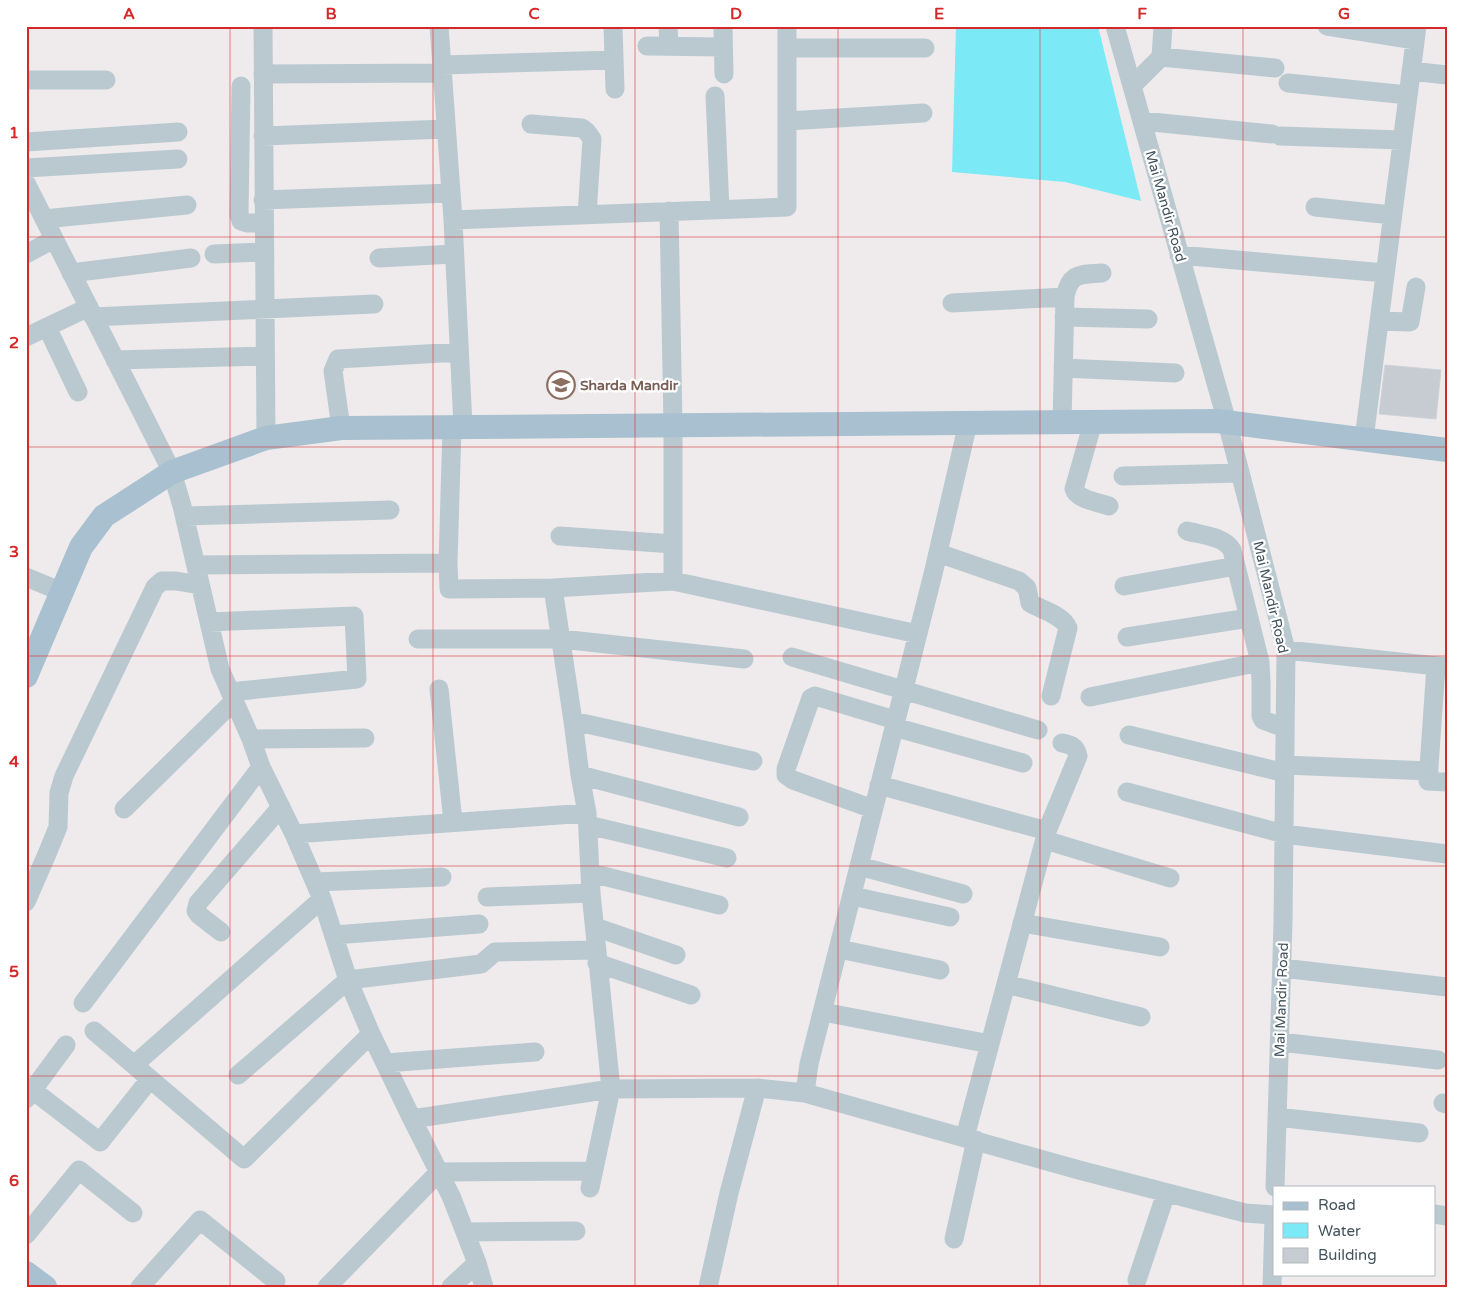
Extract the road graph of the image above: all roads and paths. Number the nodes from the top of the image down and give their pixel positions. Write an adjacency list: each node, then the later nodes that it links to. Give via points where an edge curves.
1 (263, 26): 21 (street)
2 (439, 26): 19 (street)
3 (613, 26): 17 (street)
4 (668, 26): 12 (street)
5 (722, 26): 13 (street)
6 (787, 26): 14 (street)
7 (1115, 26): 28 (street, Mai Mandir Road)
8 (1164, 26): 16 (street)
9 (1327, 26): 10 (street)
10 (1416, 33): 20 (street)
11 (647, 46): 12 (street)
12 (669, 46): 13 (street)
13 (723, 47): 22 (street)
14 (787, 48): 15 (street); 33 (street)
15 (925, 48)
16 (1161, 57): 18 (street); 28 (street)
17 (614, 60): 19 (street); 29 (street)
18 (1276, 68)
19 (442, 69): 21 (street); 36 (street)
20 (1411, 71): 23 (street); 30 (street)
21 (263, 74): 38 (street)
22 (724, 74)
23 (1447, 75)
24 (26, 80): 25 (street)
25 (106, 80)
26 (1288, 83): 30 (street)
27 (240, 86): 54 (street, via 239,215 241,221)
28 (1132, 86): 34 (street, Mai Mandir Road)
29 (615, 89)
30 (1408, 95): 39 (street)
31 (715, 96): 48 (street)
32 (923, 113): 33 (street)
33 (787, 121): 48 (street, via 787,207)
34 (1142, 121): 39 (street, via 1276,135); 60 (street, Mai Mandir Road)
35 (531, 124): 50 (street, via 582,128 592,139)
36 (446, 129): 38 (street); 44 (street)
37 (178, 132): 40 (street)
38 (263, 136): 45 (street)
39 (1402, 140): 51 (street)
40 (26, 142)
41 (178, 159): 42 (street)
42 (26, 168)
43 (26, 184): 52 (street)
44 (451, 193): 45 (street); 53 (street)
45 (263, 200): 54 (street)
46 (187, 205): 52 (street)
47 (1316, 207): 51 (street)
48 (720, 209): 49 (street)
49 (670, 211): 50 (street); 87 (street)
50 (587, 214): 53 (street)
51 (1392, 215): 65 (street)
52 (44, 219): 55 (street)
53 (453, 220): 59 (street)
54 (263, 223): 56 (street)
55 (54, 239): 57 (street); 63 (street)
56 (263, 252): 58 (street); 70 (street)
57 (26, 254)
58 (214, 254)
59 (454, 254): 62 (street); 77 (street)
60 (1180, 255): 65 (street); 85 (street, Mai Mandir Road)
61 (191, 258): 63 (street)
62 (379, 258)
63 (71, 273): 71 (street)
64 (1102, 273): 67 (street, via 1071,279)
65 (1385, 273): 74 (street)
66 (1416, 287): 74 (street, via 1410,322)
67 (1065, 297): 68 (street); 72 (street)
68 (952, 303)
69 (374, 304): 70 (street)
70 (264, 308): 71 (street); 78 (street)
71 (91, 312): 75 (street); 79 (street)
72 (1064, 317): 73 (street); 80 (street)
73 (1148, 319)
74 (1379, 320): 91 (street)
75 (46, 327): 76 (street); 82 (street)
76 (26, 337)
77 (459, 352): 88 (street); 89 (street, via 338,359 333,371)
78 (265, 356): 79 (street); 90 (street)
79 (116, 360): 93 (street)
80 (1063, 368): 81 (street); 83 (street)
81 (1175, 373)
82 (78, 392)
83 (1062, 422): 84 (main road); 86 (main road)
84 (1093, 422): 85 (main road); 96 (street, via 1074,489 1079,496)
85 (1227, 422): 91 (main road); 94 (street, Mai Mandir Road)
86 (968, 423): 87 (main road); 102 (street)
87 (673, 425): 88 (main road); 101 (street)
88 (457, 427): 89 (main road); 103 (street)
89 (341, 428): 90 (main road)
90 (266, 438): 93 (main road)
91 (1364, 439): 92 (main road)
92 (1447, 450)
93 (172, 472): 98 (street); 111 (main road, via 104,516 81,547)
94 (1240, 473): 95 (street); 118 (street, Mai Mandir Road)
95 (1123, 476)
96 (1109, 506)
97 (390, 510): 98 (street)
98 (185, 516): 104 (street)
99 (1187, 531): 105 (street, via 1222,540 1232,550)
100 (560, 536): 101 (street)
101 (673, 544): 107 (street)
102 (938, 553): 114 (street); 127 (street, via 1019,581 1027,588 1030,603 1066,624 1068,628)
103 (448, 563): 104 (street); 110 (street, via 449,589)
104 (196, 564): 108 (street)
105 (1236, 566): 109 (street); 112 (street)
106 (26, 577): 111 (street)
107 (673, 580): 110 (street); 114 (street)
108 (200, 585): 113 (street); 166 (street, via 162,581 154,587 64,776 59,793 58,827)
109 (1124, 586)
110 (553, 588): 117 (street)
111 (62, 592): 123 (main road)
112 (1249, 618): 115 (street); 121 (street)
113 (209, 622): 126 (street, via 220,669); 126 (street, via 354,616 357,680)
114 (918, 634): 125 (street)
115 (1127, 638)
116 (418, 639): 117 (street)
117 (561, 639): 120 (street); 129 (street)
118 (1286, 650): 122 (street); 131 (street, Mai Mandir Road)
119 (792, 657): 125 (street)
120 (744, 659)
121 (1260, 662): 128 (street); 131 (street, via 1261,716 1263,720)
122 (1442, 667): 141 (street)
123 (26, 676)
124 (439, 689): 151 (street)
125 (903, 691): 130 (street); 132 (street)
126 (232, 696): 135 (street); 148 (street)
127 (1051, 696)
128 (1090, 697)
129 (574, 721): 137 (street); 142 (street)
130 (895, 724): 138 (street); 144 (street); 147 (street, via 815,696 811,698 786,769 786,774 793,780)
131 (1285, 728): 140 (street, Mai Mandir Road)
132 (1038, 730)
133 (1129, 735): 140 (street)
134 (365, 738): 135 (street)
135 (251, 739): 139 (street)
136 (1062, 743): 154 (street, via 1073,746 1078,756)
137 (753, 761)
138 (1023, 763)
139 (261, 767): 146 (street); 184 (street)
140 (1285, 769): 141 (street); 153 (street, Mai Mandir Road)
141 (1428, 771): 143 (street, via 1428,781)
142 (580, 776): 149 (street); 150 (street)
143 (1447, 782)
144 (878, 785): 147 (street); 154 (street)
145 (1127, 792): 153 (street)
146 (280, 807): 152 (street); 172 (street, via 198,903 196,911 199,916)
147 (873, 808): 157 (street)
148 (124, 809)
149 (739, 817)
150 (587, 819): 151 (street); 156 (street); 158 (street)
151 (453, 822): 152 (street)
152 (294, 834): 161 (street)
153 (1284, 834): 155 (street); 178 (street, Mai Mandir Road)
154 (1046, 835): 160 (street); 169 (street)
155 (1447, 854)
156 (727, 858)
157 (859, 866): 163 (street); 164 (street)
158 (591, 873): 162 (street); 167 (street)
159 (442, 877): 161 (street)
160 (1170, 878)
161 (319, 891): 173 (street); 195 (street)
162 (591, 893): 165 (street); 171 (street)
163 (963, 894)
164 (852, 896): 168 (street); 175 (street)
165 (487, 897)
166 (26, 902)
167 (719, 905)
168 (950, 917)
169 (1022, 923): 174 (street); 181 (street)
170 (479, 924): 173 (street)
171 (595, 927): 176 (street); 177 (street)
172 (221, 932)
173 (334, 935): 180 (street)
174 (1160, 947)
175 (839, 949): 179 (street); 185 (street)
176 (676, 955)
177 (597, 956): 180 (street, via 495,952 481,964); 183 (street); 199 (street)
178 (1282, 968): 182 (street); 189 (street, Mai Mandir Road)
179 (940, 970)
180 (348, 980): 188 (street); 196 (street)
181 (1006, 984): 186 (street); 190 (street)
182 (1447, 987)
183 (691, 995)
184 (83, 1003)
185 (823, 1012): 190 (street); 200 (street)
186 (1141, 1017)
187 (94, 1031): 195 (street)
188 (371, 1034): 194 (street); 197 (street, via 244,1159)
189 (1280, 1042): 193 (street); 202 (street, Mai Mandir Road)
190 (990, 1044): 205 (street)
191 (66, 1045): 201 (street)
192 (535, 1052): 194 (street)
193 (1438, 1060)
194 (386, 1063): 203 (street)
195 (134, 1065): 197 (street)
196 (238, 1075)
197 (150, 1079): 201 (street, via 100,1142)
198 (757, 1088): 199 (street); 200 (street); 225 (street)
199 (612, 1089): 203 (street); 206 (street, via 591,1180)
200 (806, 1093): 205 (street)
201 (33, 1097)
202 (1278, 1117): 204 (street); 207 (street, Mai Mandir Road)
203 (412, 1119): 206 (street)
204 (1419, 1133)
205 (970, 1139): 208 (street); 214 (street)
206 (439, 1172): 212 (street); 222 (street)
207 (1275, 1186)
208 (1166, 1192): 210 (street, via 1245,1213); 218 (street)
209 (133, 1214): 213 (street, via 79,1170)
210 (1273, 1215)
211 (576, 1231): 212 (street)
212 (465, 1232): 216 (street)
213 (26, 1235)
214 (954, 1239)
215 (1273, 1253): 226 (street)
216 (477, 1264): 223 (street); 224 (street)
217 (26, 1273): 220 (main road)
218 (1136, 1280)
219 (276, 1282): 221 (street, via 200,1220)
220 (45, 1287)
221 (140, 1287)
222 (327, 1287)
223 (451, 1287)
224 (484, 1287)
225 (708, 1287)
226 (1272, 1287)

